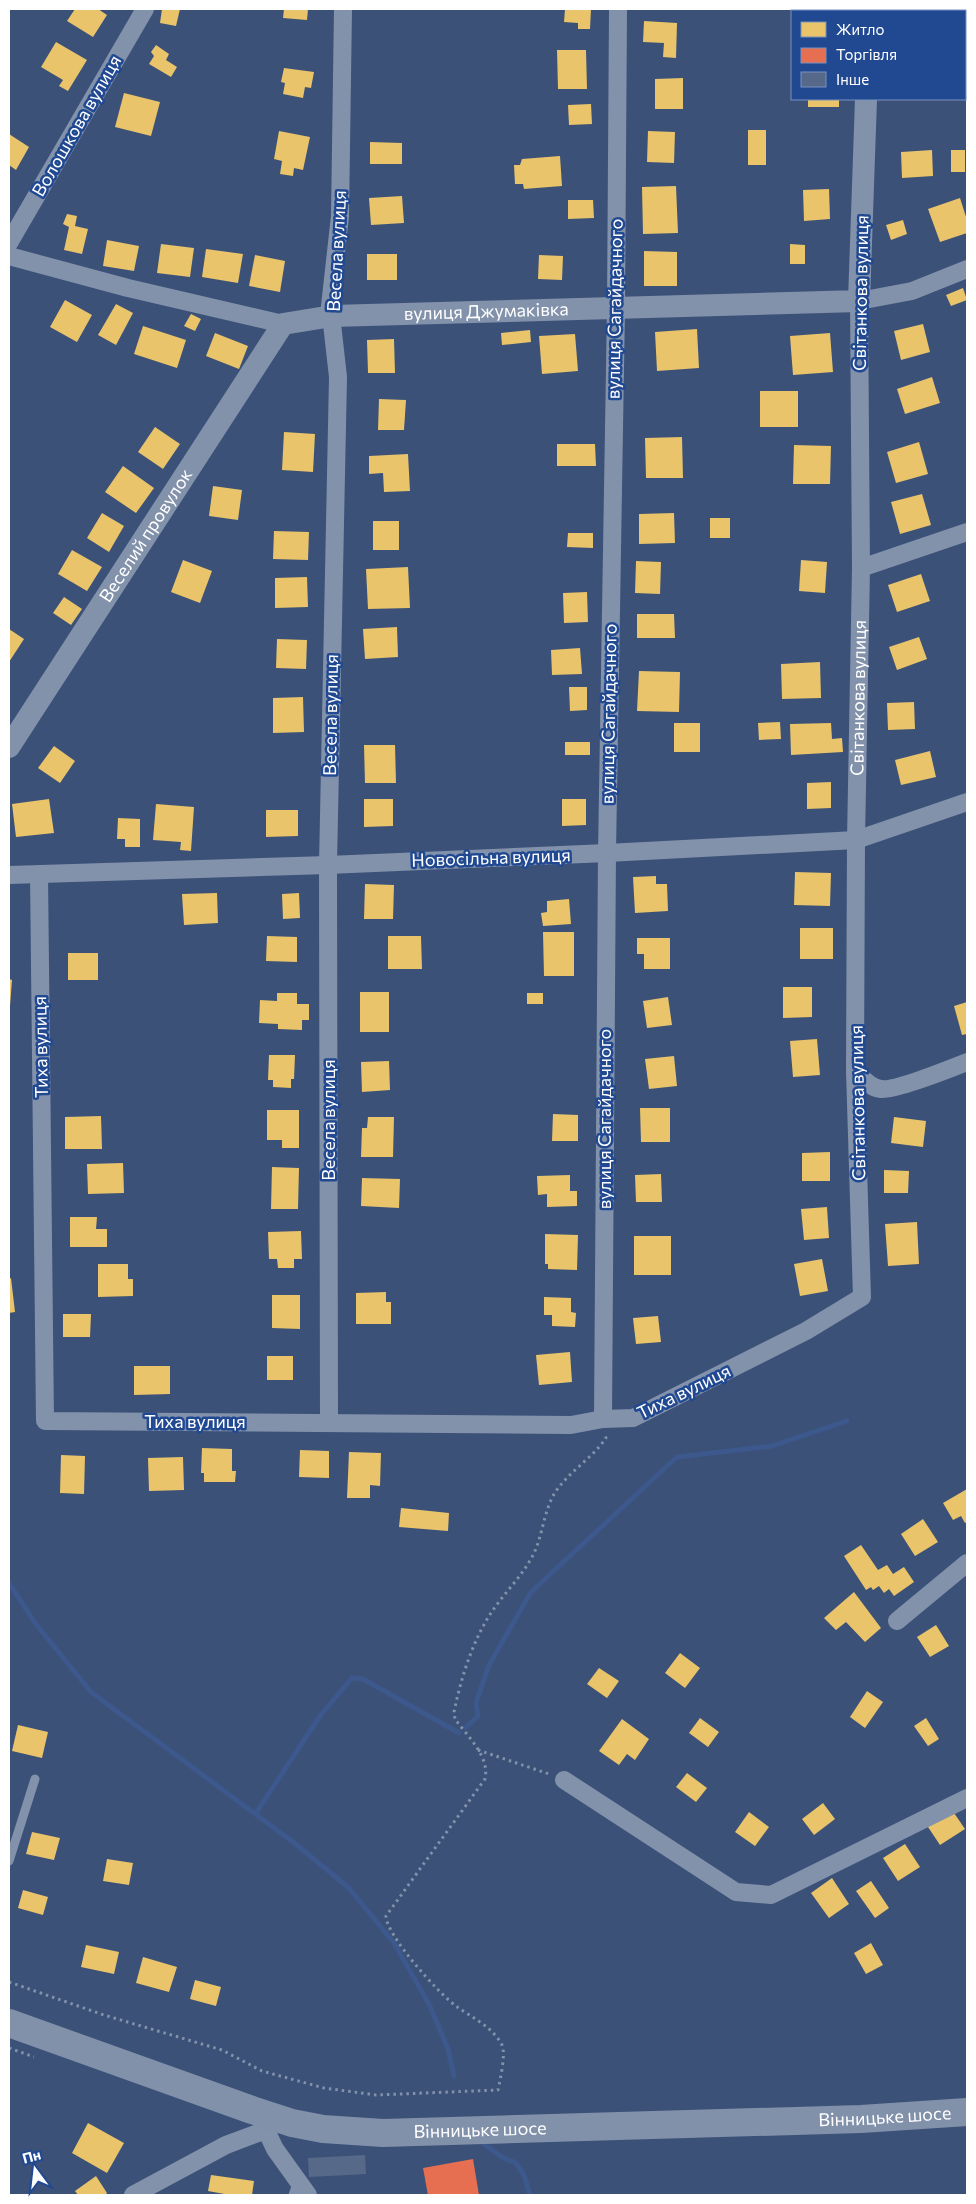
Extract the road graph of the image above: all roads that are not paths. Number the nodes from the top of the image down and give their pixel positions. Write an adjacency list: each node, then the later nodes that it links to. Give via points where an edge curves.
1 (145, 9): 5 (street, Волошкова вулиця)
2 (343, 9): 10 (street, Весела вулиця, via 340,216 330,306)
3 (618, 9): 9 (street, вулиця Сагайдачного)
4 (866, 100): 8 (street, Світанкова вулиця)
5 (9, 243)
6 (9, 256): 11 (street, вулиця Джумаківка)
7 (967, 269): 8 (street, вулиця Джумаківка, via 912,291)
8 (859, 301): 9 (street, вулиця Джумаківка); 13 (street, Світанкова вулиця)
9 (616, 308): 10 (street, вулиця Джумаківка); 17 (street, вулиця Сагайдачного)
10 (332, 316): 11 (street, вулиця Джумаківка); 18 (street, Весела вулиця, via 338,377)
11 (283, 324): 14 (street, Веселий провулок)
12 (967, 532): 13 (street)
13 (862, 568): 16 (street, Світанкова вулиця)
14 (9, 747)
15 (967, 802): 16 (street, Новосільна вулиця)
16 (856, 840): 17 (street, Новосільна вулиця); 22 (street, Світанкова вулиця)
17 (607, 853): 18 (street, Новосільна вулиця); 24 (street, вулиця Сагайдачного)
18 (328, 865): 19 (street, Новосільна вулиця); 25 (street, Весела вулиця)
19 (39, 874): 20 (street, Новосільна вулиця); 25 (street, Тиха вулиця, via 45,1421)
20 (9, 875)
21 (967, 1062): 22 (street, via 881,1089 868,1084)
22 (855, 1071): 23 (street, Світанкова вулиця)
23 (862, 1297): 24 (street, Тиха вулиця, via 806,1331 633,1418)
24 (603, 1420): 25 (street, Тиха вулиця, via 571,1426)
25 (329, 1422)
26 (967, 1563): 27 (street)
27 (897, 1621)
28 (35, 1779): 31 (lane)
29 (564, 1780): 30 (street, via 736,1892 771,1895)
30 (966, 1801)
31 (9, 1861)
32 (9, 2024): 34 (main road, Вінницьке шосе)
33 (967, 2112): 34 (main road, Вінницьке шосе, via 861,2120 383,2133)
34 (268, 2123): 35 (street, via 275,2149); 36 (street)
35 (300, 2190)
36 (133, 2195)

